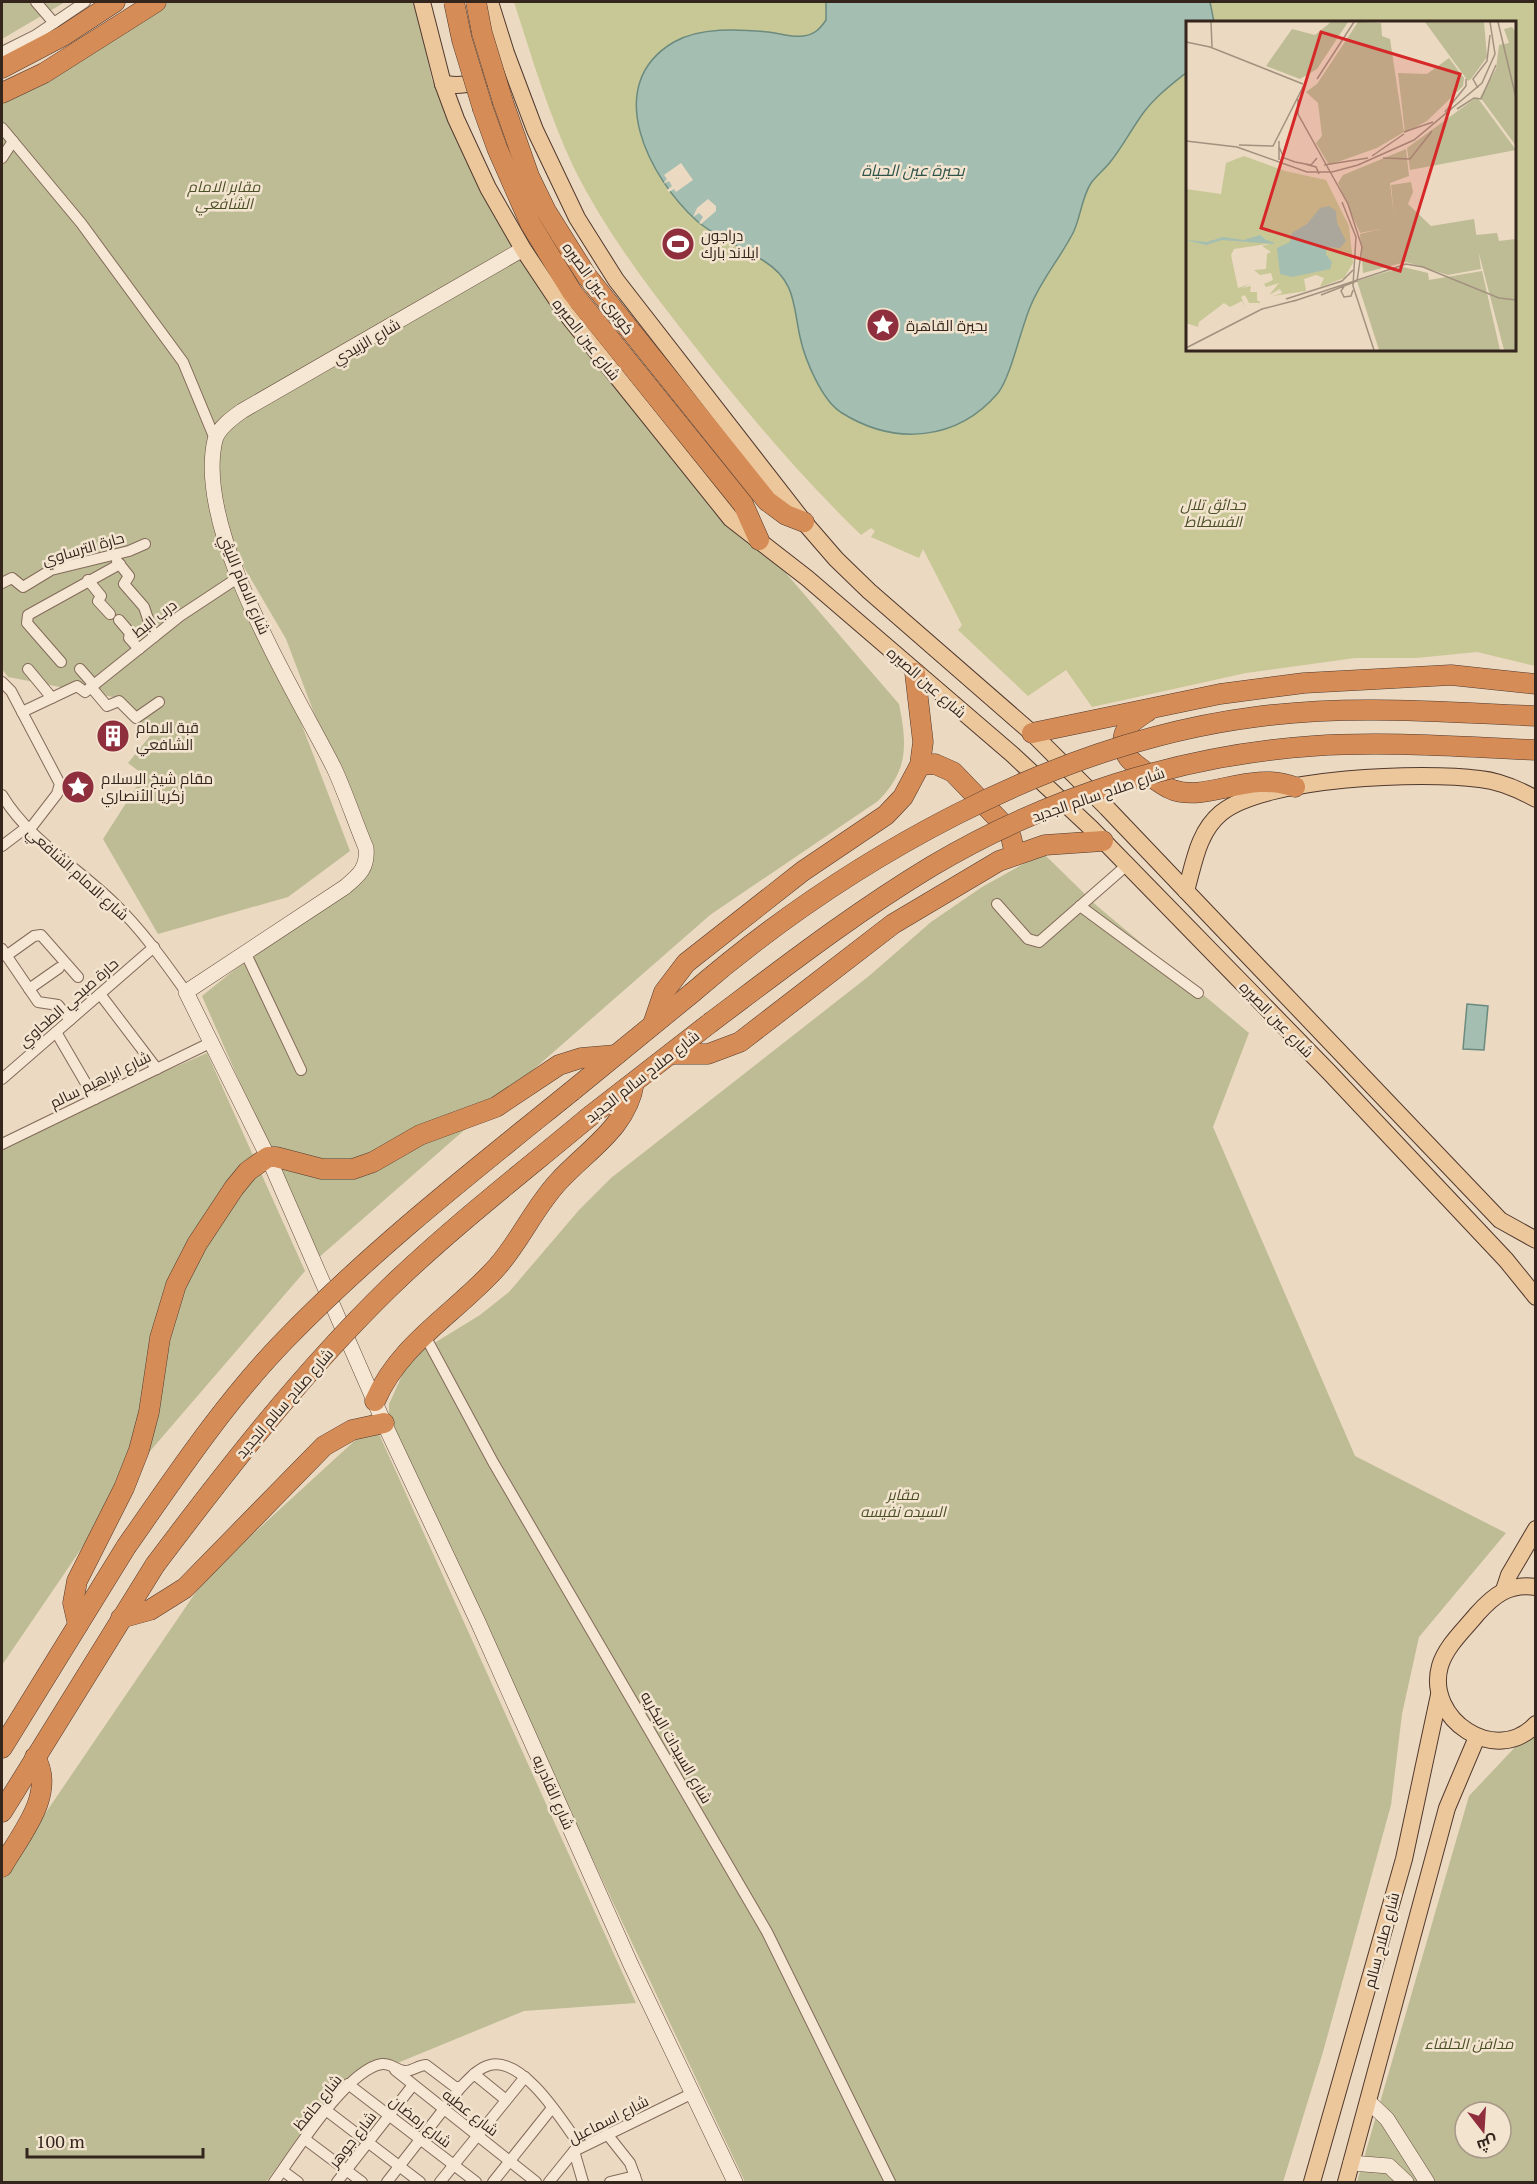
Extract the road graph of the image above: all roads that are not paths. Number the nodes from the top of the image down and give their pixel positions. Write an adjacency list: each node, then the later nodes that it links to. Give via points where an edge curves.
1 (36, 2): 10 (street)
2 (85, 2): 10 (street)
3 (115, 2): 13 (highway, via 63,36)
4 (156, 2): 15 (highway, via 44,73)
5 (165, 2): 16 (street, via 75,63)
6 (422, 2): 14 (main road, شارع عين الصيره)
7 (454, 2): 23 (highway, كوبرى عين الصيره, bridge, via 496,148 547,253 592,319 743,504)
8 (476, 2): 22 (highway, كوبرى عين الصيره, bridge, via 515,140 537,194 564,241 597,290 759,492 776,509)
9 (490, 2): 12 (main road, شارع عين الصيره)
10 (54, 24): 11 (street)
11 (2, 52)
12 (506, 53): 14 (main road, via 500,66 474,84); 22 (main road, شارع عين الصيره, via 577,218 605,262)
13 (2, 68)
14 (443, 84): 20 (main road, شارع عين الصيره, via 488,188)
15 (2, 93)
16 (2, 98)
17 (2, 128): 18 (street, شارع الامام الليثي)
18 (12, 141): 19 (street); 21 (street, شارع الامام الليثي, via 81,223 183,362)
19 (2, 158)
20 (523, 249): 21 (street, شارع الزبيدي, via 242,411 231,418); 23 (main road, شارع عين الصيره, via 565,312 731,519)
21 (215, 439): 26 (street, شارع الامام الليثي, via 216,508)
22 (804, 522): 43 (main road, شارع عين الصيره, via 869,591)
23 (759, 540): 34 (main road, شارع عين الصيره, via 799,570)
24 (145, 544): 25 (street, حارة الترساوي)
25 (117, 560): 27 (street); 28 (street, حارة الترساوي, via 51,570 23,587 12,578); 29 (street, via 129,577 124,584 144,607)
26 (239, 577): 29 (street, درب البط); 59 (street, شارع الامام الليثي, via 335,771 366,848 367,861 360,874 345,887)
27 (88, 580): 30 (street, via 101,596 98,601 130,633 129,638); 31 (street, via 27,615 27,623)
28 (2, 583)
29 (153, 638): 30 (street, درب البط)
30 (139, 649): 37 (street, درب البط)
31 (61, 662)
32 (28, 669): 38 (street)
33 (80, 669): 37 (street)
34 (915, 673): 45 (highway, via 923,730); 50 (main road, شارع عين الصيره, via 1013,755)
35 (2, 682): 41 (street)
36 (1536, 684): 40 (highway, via 1451,675 1304,682)
37 (93, 686): 38 (street, via 84,693 76,686); 39 (street, via 107,706 119,701 136,718)
38 (52, 698): 41 (street)
39 (159, 702)
40 (1152, 708): 43 (highway); 46 (highway, via 1128,726 1124,750 1132,762 1169,788 1191,793 1266,780)
41 (22, 712): 49 (street, via 60,784 57,794)
42 (1536, 717): 67 (highway, شارع صلاح سالم الجديد, bridge, via 1409,710 1293,713 1216,723 1140,741 1034,780 902,844 748,946)
43 (1032, 733): 54 (main road, شارع عين الصيره)
44 (1536, 750): 70 (highway, شارع صلاح سالم الجديد, bridge, via 1362,744 1304,747 1217,758 1093,792 1012,825 933,865 820,940)
45 (920, 765): 52 (highway, via 935,764 953,772 1004,824); 67 (highway, via 907,792 886,815 803,871 686,963 664,992)
46 (1295, 787): 48 (main road, via 1375,778 1468,777 1497,782); 54 (main road, via 1255,795 1219,815 1201,840)
47 (2, 795): 49 (street, شارع الامام الشافعي, via 11,811)
48 (1536, 799)
49 (29, 828): 51 (street); 57 (street, شارع الامام الشافعي, via 114,903)
50 (1103, 841): 52 (highway, via 1053,844); 53 (main road, شارع عين الصيره)
51 (2, 846)
52 (1015, 854): 70 (highway, via 951,887 893,924 740,1042 708,1054)
53 (1127, 865): 56 (street); 80 (main road, شارع عين الصيره)
54 (1186, 891): 79 (main road, شارع عين الصيره, via 1500,1220)
55 (997, 904): 56 (street, via 1035,942)
56 (1080, 906): 64 (street)
57 (154, 947): 63 (street, شارع الامام الشافعي); 65 (street, حارة صبحي الطحاوي)
58 (4, 953): 61 (street, via 41,935); 62 (street)
59 (246, 954): 63 (street, شارع الامام الليثي); 73 (street)
60 (59, 968): 62 (street)
61 (78, 977)
62 (29, 990): 66 (street, via 40,1004 58,1005)
63 (186, 992): 69 (street, شارع الامام الشافعي)
64 (1198, 993)
65 (100, 994): 66 (street, حارة صبحي الطحاوي); 72 (street)
66 (70, 1020): 68 (street, حارة صبحي الطحاوي)
67 (653, 1024): 71 (highway, شارع صلاح سالم الجديد)
68 (56, 1032): 74 (street, حارة صبحي الطحاوي); 76 (street)
69 (212, 1042): 72 (street, شارع ابراهيم سالم); 78 (street, شارع الامام الشافعي)
70 (672, 1054): 75 (highway, شارع صلاح سالم الجديد)
71 (616, 1055): 78 (highway, via 581,1058 559,1065 496,1107 420,1135 363,1166 332,1170); 89 (highway, شارع صلاح سالم الجديد, bridge, via 405,1227 282,1343 195,1449 126,1547)
72 (157, 1069): 76 (street, شارع ابراهيم سالم)
73 (301, 1070)
74 (2, 1079)
75 (634, 1083): 82 (highway, via 620,1120 546,1195 510,1251 487,1278); 88 (highway, شارع صلاح سالم الجديد, bridge, via 426,1253 352,1325 262,1426 155,1565)
76 (95, 1099): 77 (street, شارع ابراهيم سالم)
77 (2, 1144)
78 (268, 1157): 83 (street, شارع القادريه); 89 (highway, via 248,1172 221,1206 176,1285 160,1338 139,1450 77,1581 73,1603)
79 (1536, 1240)
80 (1529, 1281): 81 (main road, شارع عين الصيره)
81 (1536, 1297)
82 (424, 1334): 83 (highway, via 396,1365); 137 (street, شارع السيدات البكريه, via 493,1462 767,1932)
83 (375, 1401): 84 (street, شارع القادريه)
84 (384, 1423): 88 (highway, via 352,1430 324,1446 185,1588 150,1610); 103 (street, شارع القادريه)
85 (1536, 1529): 87 (main road)
86 (1536, 1587): 87 (main road)
87 (1504, 1590): 90 (main road, شارع صلاح سالم, via 1490,1599 1448,1649 1440,1666)
88 (121, 1618): 94 (highway, شارع صلاح سالم الجديد)
89 (78, 1625): 93 (highway, شارع صلاح سالم الجديد)
90 (1439, 1695): 92 (main road, via 1453,1720); 138 (main road, شارع صلاح سالم, via 1404,1859)
91 (1535, 1726): 92 (main road, via 1506,1740)
92 (1477, 1737): 105 (main road, شارع صلاح سالم, via 1447,1808)
93 (2, 1748)
94 (35, 1757): 95 (highway, شارع صلاح سالم الجديد); 96 (highway, via 43,1777 41,1798)
95 (2, 1812)
96 (2, 1867)
97 (388, 2064): 100 (street, شارع حافظ, via 370,2068); 101 (street, شارع عطيه); 102 (street, via 406,2071 426,2066 455,2087)
98 (474, 2074): 99 (street, via 496,2064); 102 (street); 104 (street)
99 (525, 2077): 104 (street); 106 (street)
100 (348, 2084): 108 (street, شارع حافظ); 109 (street, شارع رمضان)
101 (413, 2085): 107 (street, شارع عطيه); 109 (street, شارع جوهر)
102 (461, 2087): 107 (street)
103 (691, 2094): 110 (street, شارع اسماعيل); 136 (street, شارع القادريه)
104 (506, 2100): 111 (street)
105 (1368, 2101): 117 (main road, شارع صلاح سالم); 141 (street, via 1387,2119)
106 (552, 2108): 115 (street); 116 (street)
107 (444, 2110): 111 (street, شارع عطيه); 113 (street)
108 (327, 2111): 112 (street, شارع حافظ); 114 (street)
109 (389, 2115): 113 (street, شارع رمضان); 114 (street, شارع جوهر)
110 (607, 2134): 115 (street, شارع اسماعيل); 122 (street, via 627,2158)
111 (478, 2136): 116 (street, شارع عطيه); 118 (street)
112 (306, 2140): 120 (street); 121 (street, شارع حافظ)
113 (421, 2140): 118 (street, شارع رمضان); 119 (street)
114 (368, 2142): 119 (street); 120 (street, شارع جوهر)
115 (578, 2149): 133 (street, شارع اسماعيل); 134 (street)
116 (510, 2161): 131 (street); 132 (street, شارع عطيه)
117 (1351, 2163): 139 (main road, شارع صلاح سالم); 140 (street, via 1389,2166)
118 (454, 2166): 129 (street); 130 (street, شارع رمضان)
119 (400, 2167): 127 (street); 128 (street)
120 (346, 2170): 125 (street, شارع جوهر); 126 (street)
121 (283, 2171): 123 (street, شارع حافظ); 124 (street)
122 (636, 2179): 135 (street)
123 (274, 2182)
124 (298, 2182)
125 (337, 2182)
126 (362, 2182)
127 (387, 2182)
128 (420, 2182)
129 (440, 2182)
130 (476, 2182)
131 (493, 2182)
132 (536, 2182)
133 (549, 2182)
134 (583, 2182)
135 (610, 2182)
136 (735, 2182)
137 (890, 2182)
138 (1312, 2182)
139 (1346, 2182)
140 (1406, 2182)
141 (1427, 2182)

